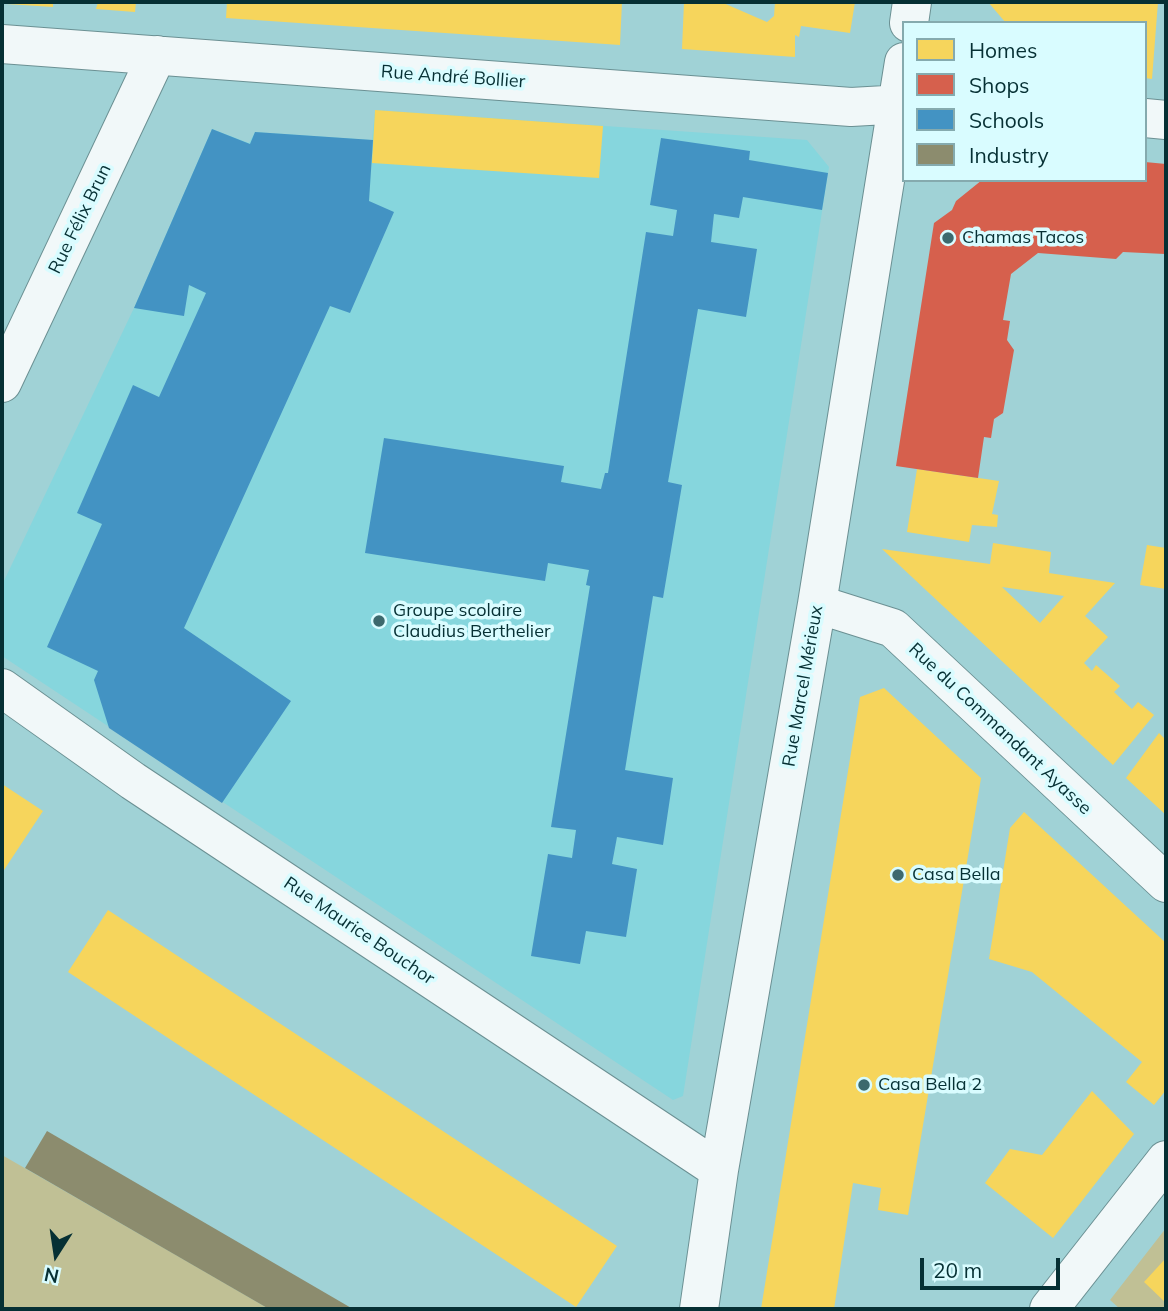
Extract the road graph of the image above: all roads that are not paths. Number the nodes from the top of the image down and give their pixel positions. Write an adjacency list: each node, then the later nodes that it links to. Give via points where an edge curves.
1 (912, 2): 2 (street)
2 (909, 21)
3 (2, 44): 4 (street, Rue André Bollier)
4 (158, 55): 5 (street, Rue André Bollier, via 851,107); 8 (street, Rue Félix Brun)
5 (901, 104): 9 (street, Rue Marcel Mérieux)
6 (1147, 118): 7 (street)
7 (1166, 120)
8 (2, 383)
9 (817, 604): 11 (street, Rue du Commandant Ayasse, via 892,628); 13 (street, Rue Marcel Mérieux)
10 (2, 688): 13 (street, Rue Maurice Bouchor, via 133,781)
11 (1166, 883)
12 (1166, 1160): 15 (street)
13 (719, 1170): 14 (street, Rue Marcel Mérieux)
14 (699, 1309)
15 (1049, 1309)

